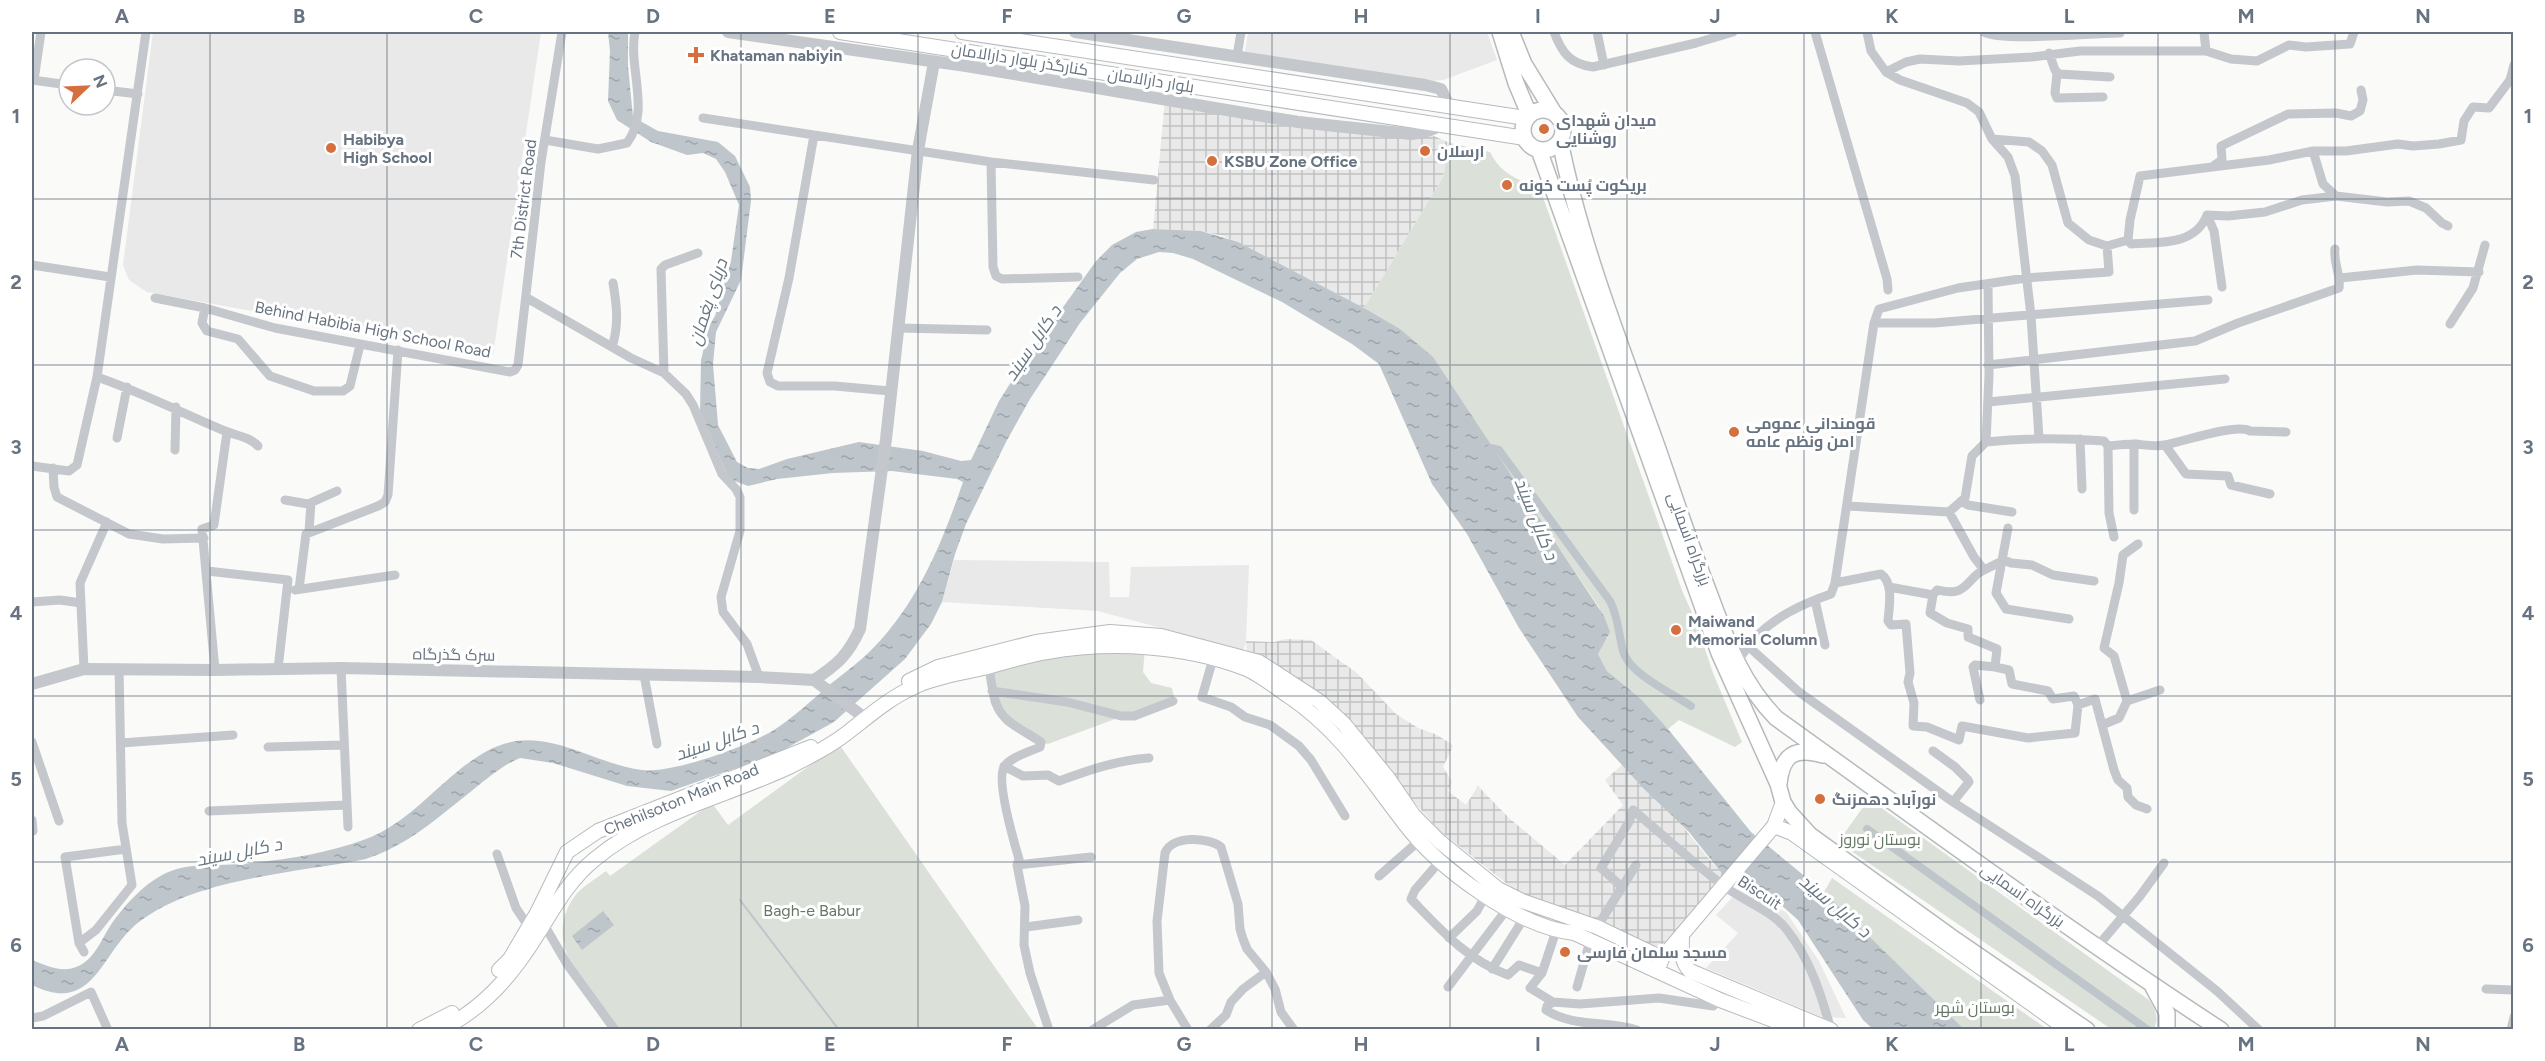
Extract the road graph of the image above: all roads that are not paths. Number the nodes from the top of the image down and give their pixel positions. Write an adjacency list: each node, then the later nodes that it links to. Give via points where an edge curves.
1 (41, 32): 32 (street)
2 (146, 32): 36 (street)
3 (562, 32): 46 (street, 7th District Road)
4 (635, 32): 46 (street, via 638,119 634,133 623,145 598,149)
5 (728, 32): 26 (street, کنارگذر بلوار دارالامان)
6 (840, 32): 42 (main road, بلوار دارالامان)
7 (962, 32): 38 (main road, بلوار دارالامان)
8 (1075, 32): 25 (street)
9 (1241, 32): 25 (street)
10 (1500, 32): 40 (highway)
11 (1511, 32): 39 (highway, via 1524,64)
12 (1554, 32): 27 (street, via 1570,59 1580,65)
13 (1597, 32): 27 (street)
14 (1694, 32): 22 (street)
15 (1733, 32): 22 (street)
16 (1815, 32): 71 (street)
17 (1867, 32): 29 (street, via 1871,51)
18 (1984, 32): 21 (street, via 2018,36)
19 (2204, 32): 23 (street)
20 (2354, 32): 23 (street, via 2350,44 2289,45 2257,61 2231,59)
21 (2120, 33)
22 (1696, 43): 27 (street)
23 (2206, 51): 24 (street)
24 (2049, 53): 29 (street, via 1959,62 1920,59); 30 (street)
25 (1236, 56): 38 (street, via 1425,85 1441,89)
26 (934, 62): 42 (street, کنارگذر بلوار دارالامان, via 1298,122 1412,134); 48 (street)
27 (1604, 65)
28 (2514, 65): 50 (street, via 2510,80 2489,108 2473,107 2464,121 2461,140 2354,151)
29 (1886, 72): 45 (street, via 1967,103 1979,112)
30 (2057, 73): 31 (street); 37 (street, via 2057,98)
31 (2110, 77)
32 (33, 80): 33 (street)
33 (57, 83)
34 (2361, 90): 52 (street, via 2360,111 2350,116 2288,114 2221,146 2222,160)
35 (117, 91): 36 (street)
36 (138, 94): 64 (street)
37 (2103, 97)
38 (1449, 106): 40 (main road, بلوار دارالامان)
39 (1554, 113): 40 (highway, via 1541,109); 47 (highway, via 1562,122)
40 (1528, 116): 44 (highway, via 1523,124)
41 (703, 118): 43 (street)
42 (1443, 125): 44 (main road, بلوار دارالامان)
43 (814, 135): 48 (street); 92 (street, via 789,278 767,373 770,382 778,386)
44 (1525, 138): 49 (highway)
45 (1992, 139): 59 (street, via 2029,142 2042,151 2052,165 2068,223 2089,240); 66 (street, via 2008,157 2015,176)
46 (545, 140): 73 (street, 7th District Road)
47 (1560, 141): 49 (highway); 142 (highway, بزرگراه آسمایی, via 1569,187 1608,306)
48 (918, 150): 51 (street); 80 (street)
49 (1539, 150): 173 (highway, بزرگراه آسمایی, via 1714,643)
50 (2313, 151): 52 (street); 54 (street, via 2323,184)
51 (992, 162): 53 (street); 65 (street, via 996,276)
52 (2212, 167): 57 (street, via 2140,176)
53 (1154, 180)
54 (2336, 196): 55 (street, via 2302,200 2265,212); 56 (street, via 2409,201 2426,208)
55 (2207, 215): 57 (street, via 2202,227 2177,241 2131,244); 70 (street, via 2214,231)
56 (2448, 226)
57 (2128, 240): 59 (street)
58 (2485, 245): 63 (street)
59 (2107, 246): 66 (street, via 2109,272)
60 (2335, 249): 67 (street)
61 (698, 253): 88 (street, via 661,269)
62 (32, 265): 64 (street)
63 (2479, 272): 67 (street, via 2417,270); 79 (street)
64 (110, 277): 89 (street)
65 (1078, 277)
66 (2026, 278): 69 (street); 76 (street)
67 (2340, 278): 85 (street, via 2335,290 2195,341)
68 (613, 283): 83 (street, via 618,319)
69 (1988, 285): 77 (street); 78 (street, via 1887,305 1879,309)
70 (2222, 287)
71 (1888, 290)
72 (155, 298): 75 (street, Behind Habibia High School Road)
73 (527, 298): 83 (street); 87 (street, 7th District Road)
74 (2208, 300): 76 (street)
75 (205, 308): 82 (street, Behind Habibia High School Road, via 275,328); 82 (street, via 202,323 207,331 238,339 270,376 314,391 343,391 350,386)
76 (2031, 316): 77 (street); 85 (street)
77 (1990, 318): 78 (street); 86 (street)
78 (1874, 323): 115 (street)
79 (2450, 324)
80 (899, 328): 81 (street); 92 (street)
81 (987, 330)
82 (360, 345): 84 (street, Behind Habibia High School Road)
83 (612, 347): 88 (street)
84 (398, 350): 87 (street, Behind Habibia High School Road); 121 (street, via 385,502)
85 (2034, 358): 86 (street); 93 (street)
86 (1988, 365): 94 (street)
87 (515, 370)
88 (664, 373): 151 (street, via 693,405 722,474 740,497 740,531 721,597 723,612 747,644)
89 (97, 377): 91 (street); 108 (street, via 77,465 69,471)
90 (2225, 379): 93 (street)
91 (127, 387): 95 (street); 98 (street)
92 (890, 391): 152 (street, via 860,629 851,649)
93 (2037, 398): 94 (street); 99 (street)
94 (1988, 402): 101 (street)
95 (176, 407): 96 (street); 106 (street)
96 (227, 432): 104 (street, via 244,436); 123 (street, via 214,525 202,527)
97 (2286, 432): 103 (street, via 2246,428)
98 (117, 438)
99 (2039, 438): 100 (street); 101 (street)
100 (2080, 439): 105 (street, via 2104,441); 109 (street)
101 (1986, 442): 113 (street, via 1972,456 1967,494)
102 (2134, 444): 103 (street); 105 (street); 116 (street)
103 (2165, 445): 111 (street, via 2186,474 2228,476 2230,485)
104 (258, 446)
105 (2108, 446): 122 (street, via 2109,513)
106 (175, 450)
107 (32, 466): 108 (street)
108 (52, 468): 119 (street, via 57,497)
109 (2082, 489)
110 (337, 491): 114 (street)
111 (2270, 494)
112 (285, 500): 114 (street)
113 (1961, 501): 117 (street); 118 (street)
114 (311, 503): 121 (street)
115 (1848, 506): 117 (street); 130 (street)
116 (2134, 510)
117 (1949, 512): 126 (street)
118 (2013, 512)
119 (107, 522): 123 (street, via 129,534 163,539); 137 (street, via 80,583)
120 (2008, 528): 125 (street)
121 (309, 531): 132 (street)
122 (2114, 537)
123 (204, 538): 127 (street)
124 (2138, 544): 159 (street, via 2123,555 2104,648 2114,656)
125 (2004, 560): 126 (street); 129 (street, via 2053,575); 138 (street, via 1996,593 2006,609)
126 (1984, 570): 134 (street, via 1957,591 1937,590)
127 (207, 571): 133 (street, via 288,580); 149 (street)
128 (395, 575): 132 (street)
129 (2094, 580)
130 (1835, 583): 131 (street, via 1881,574); 135 (street, via 1831,594)
131 (1889, 587): 134 (street); 160 (street, via 1888,621 1891,625 1906,624 1913,726 1927,727 1959,740 1962,726 2028,738 2053,737 2076,733)
132 (299, 589): 133 (street)
133 (287, 591): 148 (street)
134 (1933, 595): 144 (street, via 1930,613 1968,629 1968,637 1997,649)
135 (1815, 600): 139 (street); 140 (street, via 1780,618)
136 (32, 602): 137 (street)
137 (81, 603): 147 (street)
138 (2069, 619)
139 (1825, 645)
140 (1749, 647): 142 (street); 175 (street, via 1798,692)
141 (1213, 659): 143 (main road, via 1108,646 1046,652); 179 (street, via 1202,697 1270,725 1299,746); 185 (main road, via 1246,669 1312,713 1337,735)
142 (1735, 662): 171 (highway, بزرگراه آسمایی, via 1776,718)
143 (989, 666): 154 (main road); 156 (street)
144 (1995, 667): 157 (street, via 1973,666); 160 (street, via 2009,670 2012,684 2048,691 2053,699 2074,696)
145 (119, 668): 147 (street, سرک گذرگاه); 149 (street, سرک گذرگاه); 165 (street)
146 (341, 668): 148 (street, سرک گذرگاه); 150 (street, سرک گذرگاه); 167 (street)
147 (84, 669): 153 (street, سرک گذرگاه)
148 (278, 669): 149 (street, سرک گذرگاه)
149 (216, 670)
150 (645, 675): 151 (street, سرک گذرگاه); 166 (street)
151 (759, 677): 152 (street, سرک گذرگاه)
152 (817, 682): 161 (street)
153 (32, 684)
154 (911, 684): 161 (main road, Chehilsoton Main Road); 204 (main road, via 938,667 1036,642 1110,632 1161,636 1259,662 1319,701 1344,724 1414,816 1439,842 1498,889)
155 (2160, 690): 159 (street)
156 (992, 691): 158 (street, via 1067,702 1121,716 1134,716); 172 (street, via 999,713 1041,742 1040,747)
157 (1980, 700)
158 (1173, 701)
159 (2127, 701): 162 (street, via 2119,718)
160 (2078, 705): 162 (street, via 2095,699)
161 (858, 714): 200 (main road, Chehilsoton Main Road, via 845,735 804,759 682,810 615,844 574,878); 200 (main road, Chehilsoton Main Road, via 818,744 598,831 567,852)
162 (2102, 725): 177 (street, via 2118,780 2136,805)
163 (233, 735): 165 (street)
164 (32, 742): 181 (street)
165 (121, 743): 186 (street)
166 (657, 744)
167 (343, 745): 168 (street); 176 (street)
168 (268, 747)
169 (1933, 751): 175 (street, via 1969,782)
170 (1149, 758): 172 (street, via 1092,769 1059,781 1048,775 1023,777)
171 (1832, 758): 173 (highway, via 1805,751 1795,753 1784,761); 210 (highway, بزرگراه آسمایی)
172 (1004, 766): 191 (street, via 1001,779 1019,859)
173 (1779, 784): 174 (highway, بزرگراه آسمایی)
174 (1783, 802): 182 (main road); 243 (highway, بزرگراه آسمایی, via 1810,836)
175 (1953, 802): 198 (street)
176 (347, 805): 178 (street); 183 (street)
177 (2147, 808)
178 (209, 811)
179 (1345, 816)
180 (32, 820): 184 (street)
181 (59, 821)
182 (1774, 826): 194 (main road); 242 (main road, via 1792,833)
183 (348, 827)
184 (33, 831)
185 (1420, 840): 189 (main road); 193 (street)
186 (126, 849): 209 (street, via 130,890 96,930); 209 (street, via 65,857)
187 (497, 854): 202 (street, via 516,909)
188 (1090, 857): 191 (street)
189 (1441, 860): 196 (main road); 207 (street, via 1412,899)
190 (2164, 863): 198 (street)
191 (1017, 865): 203 (street)
192 (1636, 865): 195 (street)
193 (1379, 876)
194 (1725, 884): 195 (street, Biscuit, via 1633,810 1601,868); 206 (main road); 241 (street, Biscuit, via 1787,929 1816,979)
195 (1621, 886): 204 (street)
196 (1485, 896): 197 (main road); 207 (street, via 1478,911)
197 (1507, 909): 199 (main road); 212 (street)
198 (2123, 916): 210 (street); 229 (street)
199 (1524, 918): 205 (main road); 214 (street)
200 (540, 919): 202 (main road, Chehilsoton Main Road); 232 (main road, Chehilsoton Main Road, via 517,964 486,998 455,1023); 233 (street, via 567,964)
201 (1078, 920): 203 (street)
202 (528, 926): 231 (main road, Chehilsoton Main Road, via 510,959 480,992 450,1015)
203 (1026, 927): 234 (street, via 1024,945 1030,973)
204 (1597, 927): 213 (main road)
205 (1556, 931): 208 (main road, via 1574,933); 217 (street)
206 (1682, 934): 213 (main road); 241 (main road, via 1682,957 1690,971)
207 (1449, 938): 212 (street)
208 (1590, 941): 216 (main road); 220 (street)
209 (79, 943): 211 (street)
210 (2097, 947): 218 (highway, بزرگراه آسمایی)
211 (84, 952)
212 (1473, 957): 214 (street); 219 (street)
213 (1662, 958): 216 (main road)
214 (1492, 969): 217 (street, via 1508,975 1519,965)
215 (1266, 972): 223 (street, via 1247,949 1221,847 1182,840 1167,848 1165,854 1157,921 1159,973); 237 (street, via 1243,989 1226,1015); 238 (street, via 1281,1012)
216 (1657, 972): 224 (main road)
217 (1542, 973): 225 (street, via 1530,988)
218 (2149, 982): 244 (highway, via 2167,1012); 245 (highway, بزرگراه آسمایی)
219 (1448, 987)
220 (1577, 987)
221 (2486, 989): 222 (street)
222 (2514, 990)
223 (1170, 1000): 235 (street, via 1133,1005); 236 (street)
224 (1720, 1000): 225 (street, via 1713,1006 1659,998 1580,1004); 240 (main road)
225 (1552, 1002): 228 (street, via 1546,1010 1555,1016)
226 (2514, 1017): 247 (street)
227 (32, 1018): 230 (street, via 91,992)
228 (1601, 1027): 239 (street, via 1623,1025)
229 (2257, 1027): 246 (street)
230 (108, 1029)
231 (419, 1029)
232 (441, 1029)
233 (615, 1029)
234 (1049, 1029)
235 (1092, 1029)
236 (1188, 1029)
237 (1210, 1029)
238 (1294, 1029)
239 (1636, 1029)
240 (1799, 1029)
241 (1831, 1029)
242 (2068, 1029)
243 (2087, 1029)
244 (2168, 1029)
245 (2221, 1029)
246 (2243, 1029)
247 (2511, 1029)

